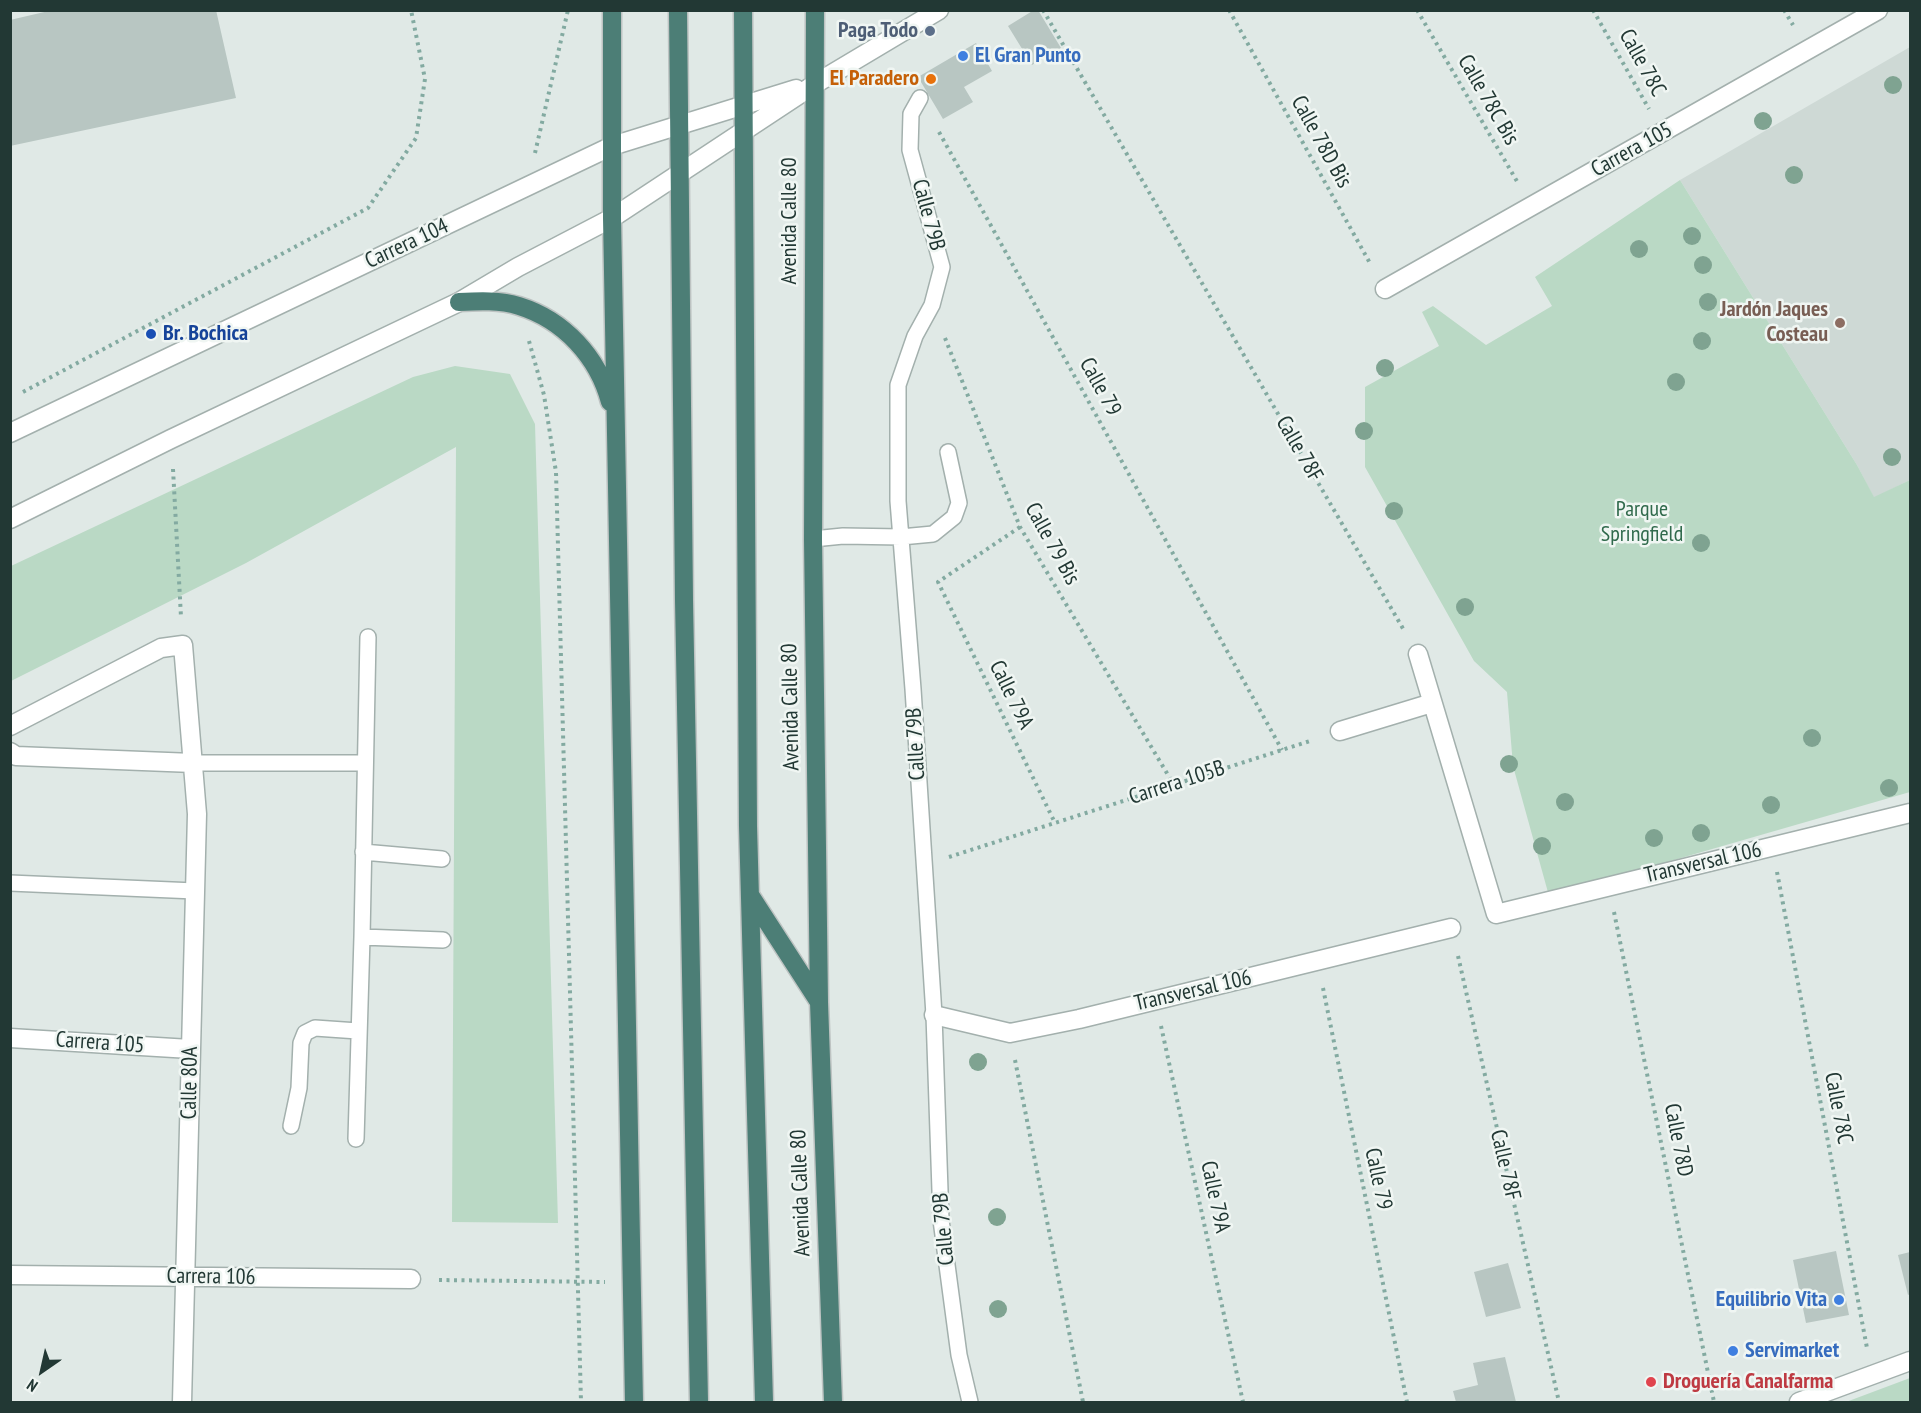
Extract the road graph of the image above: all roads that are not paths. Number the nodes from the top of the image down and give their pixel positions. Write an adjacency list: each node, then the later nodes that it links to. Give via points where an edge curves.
1 (612, 10): 12 (highway)
2 (678, 10): 10 (highway)
3 (743, 10): 9 (highway, Avenida Calle 80)
4 (815, 10): 7 (highway, Avenida Calle 80)
5 (939, 10): 7 (street)
6 (1878, 10): 15 (street, Carrera 105)
7 (815, 84): 9 (street, Carrera 104); 11 (street); 22 (highway, Avenida Calle 80)
8 (920, 98): 21 (lane, Calle 79B, via 911,114 910,150 942,267 932,305 915,336 898,385)
9 (744, 105): 10 (street, Carrera 104); 11 (highway, Avenida Calle 80)
10 (679, 125): 12 (street, Carrera 104); 13 (highway)
11 (744, 130): 13 (street); 36 (highway, Avenida Calle 80)
12 (612, 146): 14 (highway); 18 (street, Carrera 104)
13 (680, 174): 14 (street); 53 (highway)
14 (612, 218): 16 (street); 17 (highway)
15 (1384, 289)
16 (459, 302): 17 (highway, via 489,300 519,306 555,323 585,350 605,384); 20 (street)
17 (616, 422): 52 (highway)
18 (10, 434)
19 (948, 452): 21 (lane, via 959,503 954,517 933,534)
20 (10, 519)
21 (901, 537): 22 (lane); 41 (lane, Calle 79B)
22 (813, 539): 40 (highway, Avenida Calle 80)
23 (368, 637): 30 (lane)
24 (1418, 654): 25 (street)
25 (1432, 703): 27 (street); 31 (street, Transversal 106, via 1496,914)
26 (10, 726): 29 (street, Calle 80A, via 161,648 183,645)
27 (1340, 731)
28 (10, 752): 29 (street, via 16,756)
29 (194, 763): 30 (lane); 35 (street, Calle 80A)
30 (365, 763): 32 (lane)
31 (1911, 813)
32 (363, 852): 33 (lane); 38 (lane)
33 (442, 859)
34 (10, 883): 35 (lane)
35 (195, 891): 44 (street, Calle 80A)
36 (750, 895): 40 (highway); 54 (highway, Avenida Calle 80)
37 (1451, 928): 41 (street, Transversal 106, via 1010,1033)
38 (362, 937): 39 (lane); 42 (lane)
39 (443, 940)
40 (819, 1002): 55 (highway, Avenida Calle 80)
41 (934, 1016): 56 (lane, Calle 79B, via 941,1220 958,1354)
42 (358, 1031): 45 (lane, via 315,1028 304,1033); 46 (lane)
43 (10, 1038): 44 (street, Carrera 105)
44 (190, 1049): 48 (street, Calle 80A)
45 (291, 1126)
46 (356, 1139)
47 (10, 1275): 48 (street, Carrera 106)
48 (185, 1277): 49 (street, Carrera 106); 51 (street, Calle 80A)
49 (411, 1279)
50 (1911, 1361): 57 (street)
51 (182, 1402)
52 (634, 1402)
53 (699, 1402)
54 (764, 1402)
55 (833, 1402)
56 (970, 1402)
57 (1799, 1402)

